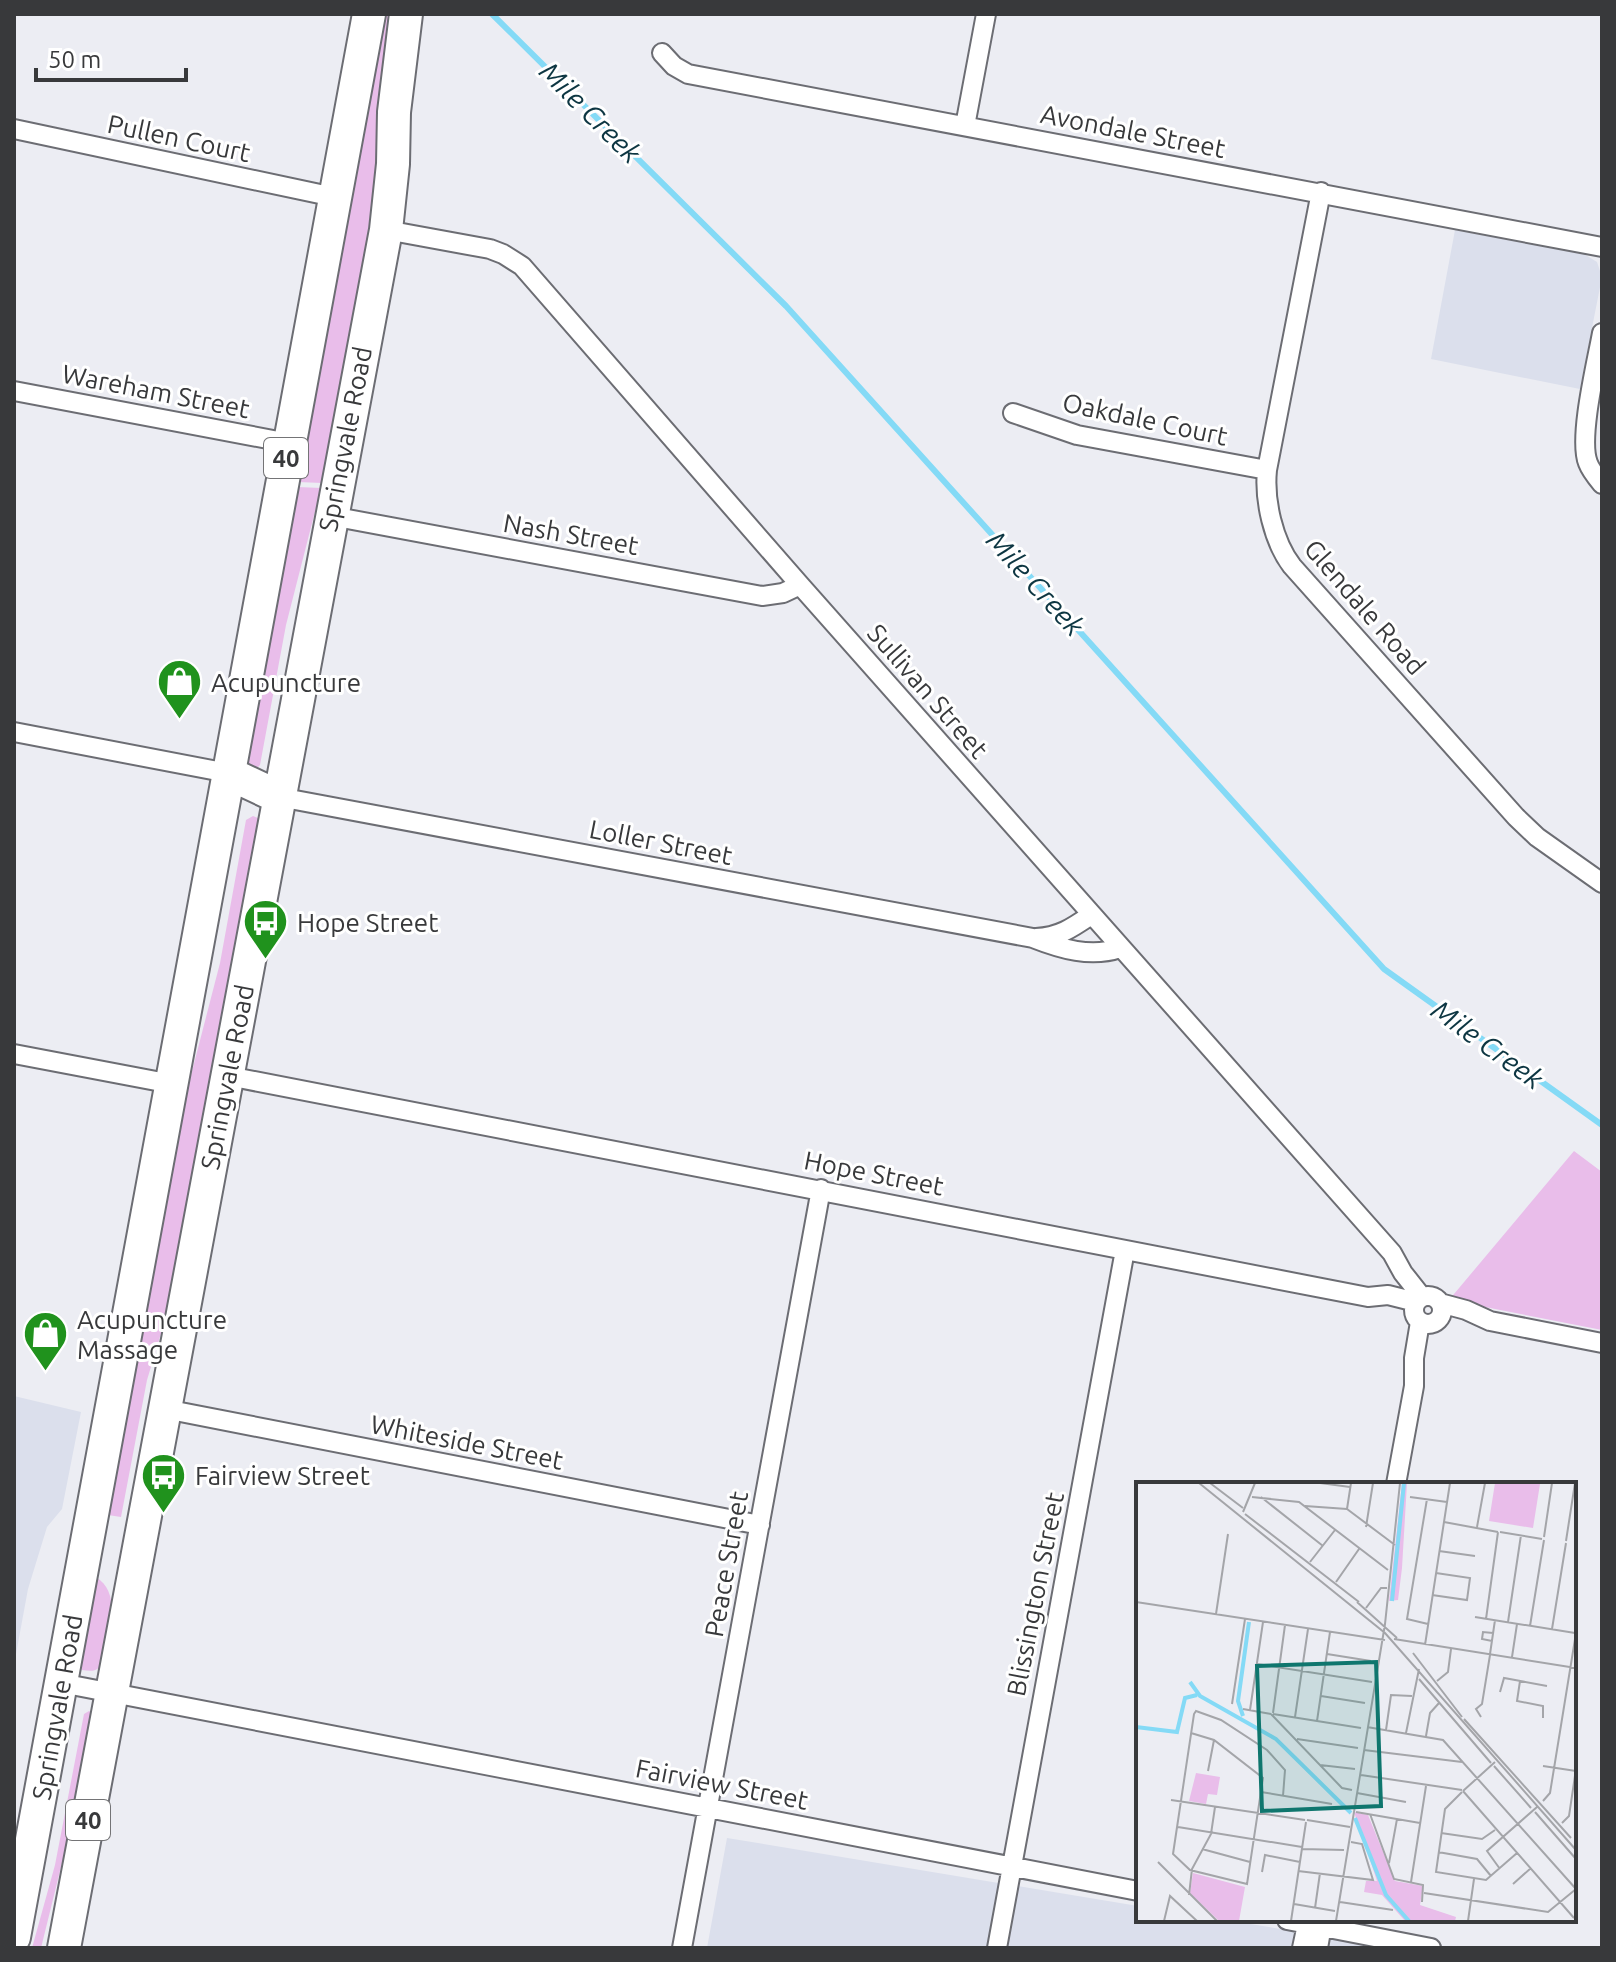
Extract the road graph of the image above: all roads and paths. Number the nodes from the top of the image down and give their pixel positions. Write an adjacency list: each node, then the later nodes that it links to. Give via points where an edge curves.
1 (369, 14): 8 (highway, Springvale Road / 40)
2 (406, 14): 9 (highway, Springvale Road / 40)
3 (986, 14): 5 (street)
4 (662, 53): 5 (street, Avondale Street, via 688,74)
5 (965, 126): 7 (street, Avondale Street)
6 (14, 129): 8 (street, Pullen Court)
7 (1321, 192): 10 (street, Avondale Street); 15 (street, Glendale Road)
8 (334, 197): 14 (highway, Springvale Road / 40)
9 (386, 230): 17 (highway, Springvale Road / 40); 18 (street, Sullivan Street, via 490,249 522,266)
10 (1602, 247)
11 (1602, 333): 16 (street, via 1586,440 1587,462)
12 (14, 391): 14 (street, Wareham Street)
13 (1013, 413): 15 (street, Oakdale Court, via 1077,435)
14 (289, 443): 20 (highway, Springvale Road / 40)
15 (1267, 470): 22 (street, Glendale Road, via 1268,503 1292,566 1516,817)
16 (1602, 484)
17 (331, 516): 18 (street, Nash Street, via 762,596); 21 (highway, Springvale Road / 40)
18 (800, 585): 23 (street, Sullivan Street)
19 (14, 732): 20 (street)
20 (228, 773): 21 (highway); 28 (highway, Springvale Road / 40)
21 (279, 797): 24 (street, Loller Street); 27 (highway, Springvale Road / 40)
22 (1602, 883)
23 (1091, 915): 24 (street, Loller Street, via 1065,933); 25 (street, Sullivan Street)
24 (1033, 938): 25 (street, Loller Street, via 1089,953)
25 (1120, 948): 31 (street, Sullivan Street, via 1392,1253)
26 (14, 1054): 28 (street)
27 (228, 1076): 29 (street, Hope Street); 33 (highway, Springvale Road / 40)
28 (172, 1084): 36 (highway, Springvale Road / 40)
29 (821, 1189): 30 (street, Hope Street); 35 (street, Peace Street)
30 (1125, 1250): 31 (street, Hope Street, via 1368,1297 1386,1306); 39 (street, Blissington Street)
31 (1428, 1310): 32 (street, Hope Street, via 1466,1310 1490,1321); 34 (street, via 1425,1358 1414,1386)
32 (1602, 1343)
33 (165, 1409): 35 (street, Whiteside Street); 37 (highway, Springvale Road / 40)
34 (1396, 1482)
35 (760, 1525): 38 (street, Peace Street)
36 (61, 1683): 37 (street, Fairview Street); 42 (highway, Springvale Road / 40)
37 (113, 1693): 38 (street, Fairview Street); 43 (highway, Springvale Road / 40)
38 (708, 1807): 39 (street, Fairview Street); 44 (street, Peace Street)
39 (1011, 1867): 40 (street, Fairview Street); 45 (street, Blissington Street)
40 (1136, 1891)
41 (1315, 1922): 46 (street); 47 (street); 48 (street)
42 (14, 1937)
43 (64, 1948)
44 (682, 1948)
45 (997, 1948)
46 (1302, 1948)
47 (1318, 1948)
48 (1431, 1948)

